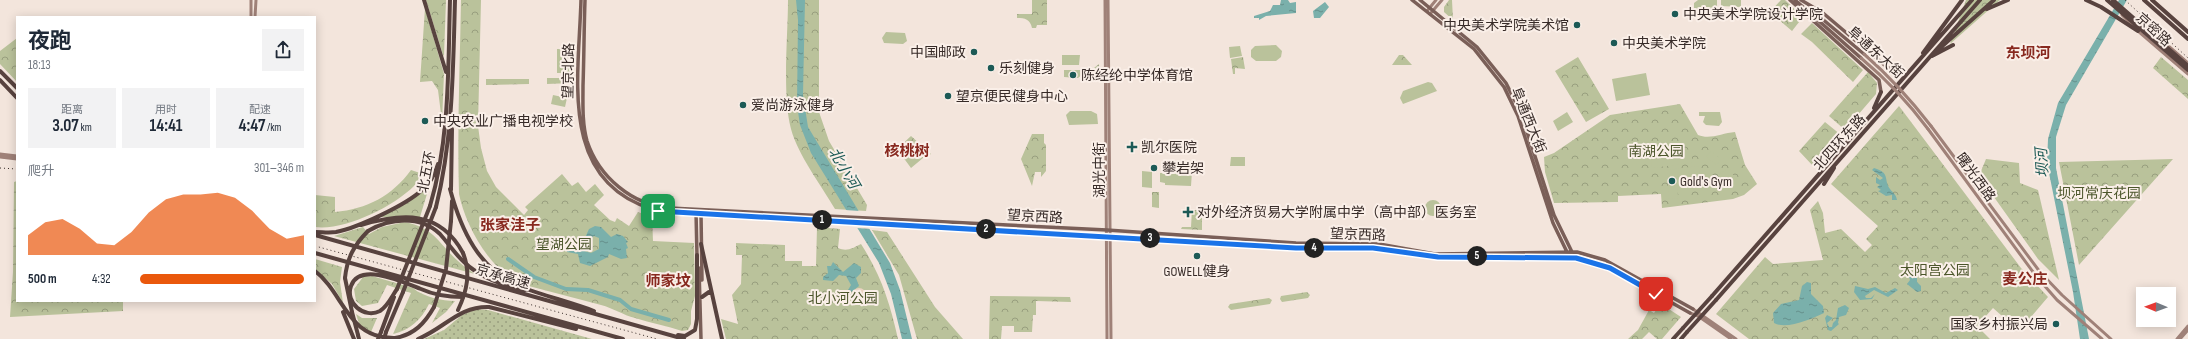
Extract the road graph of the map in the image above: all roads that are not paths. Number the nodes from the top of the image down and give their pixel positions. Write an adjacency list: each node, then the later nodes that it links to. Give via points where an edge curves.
1 (251, 0): 29 (main road)
2 (256, 0): 30 (main road)
3 (424, 0): 49 (highway, via 444,60)
4 (450, 0): 49 (highway, 北五环)
5 (455, 0): 54 (highway, 北五环)
6 (581, 0): 65 (main road, 望京北路, via 579,124 585,147 594,166 608,184 632,201 658,211)
7 (585, 0): 64 (main road, 望京北路, via 583,117 587,140 597,162 618,186 638,199 662,207)
8 (1105, 0): 67 (main road, 湖光中街)
9 (1108, 0): 67 (main road, 湖光中街)
10 (1412, 0): 27 (main road, 阜通西大街)
11 (1420, 0): 27 (main road, 阜通西大街)
12 (1436, 0): 27 (main road)
13 (1442, 0): 27 (main road)
14 (1790, 0): 51 (main road, via 1879,80)
15 (1795, 0): 39 (main road, 阜通东大街)
16 (1800, 0): 37 (main road, 阜通东大街); 44 (main road, via 1823,13 1888,68)
17 (1963, 0): 41 (highway)
18 (1972, 0): 41 (highway, 北四环东路)
19 (1980, 0): 38 (highway, 北四环东路)
20 (1994, 0): 28 (highway)
21 (2008, 0): 28 (highway)
22 (2086, 0): 31 (highway)
23 (2114, 0): 36 (highway); 42 (main road, 京密路)
24 (2144, 0): 34 (highway)
25 (2152, 0): 33 (highway)
26 (2106, 1): 31 (main road, 京密路); 36 (highway)
27 (1430, 11): 72 (main road, 阜通西大街, via 1478,53 1504,87 1518,116 1553,224); 73 (main road, 阜通西大街, via 1477,47 1506,83 1521,113 1554,215)
28 (1980, 14): 38 (highway)
29 (251, 16)
30 (256, 16)
31 (2121, 18): 32 (highway)
32 (2138, 31): 47 (main road, 京密路)
33 (2188, 32)
34 (2188, 39)
35 (1953, 45): 40 (highway)
36 (2170, 53): 43 (highway); 45 (highway)
37 (1864, 54): 55 (main road, 阜通东大街, bridge, via 1910,99)
38 (1933, 54): 40 (highway, 北四环东路)
39 (1861, 58): 55 (main road, 曙光西路, bridge, via 1883,76)
40 (1929, 58): 60 (highway, 北四环东路)
41 (1918, 62): 53 (highway, 北四环东路)
42 (2188, 63)
43 (2188, 66)
44 (1902, 68)
45 (2188, 70)
46 (0, 71): 50 (highway)
47 (2188, 74)
48 (0, 80): 52 (highway)
49 (447, 80): 58 (highway, 北五环)
50 (16, 87)
51 (1880, 92): 53 (highway)
52 (16, 97)
53 (1872, 112): 56 (highway, 北四环东路)
54 (452, 113): 63 (highway); 97 (highway, 北五环, bridge, via 447,158 436,207)
55 (1929, 128): 110 (main road, 曙光西路, via 2036,276 2070,312); 111 (main road, 曙光西路, via 2040,272)
56 (1842, 148): 61 (highway); 106 (highway, 北四环东路, bridge)
57 (0, 155): 59 (main road)
58 (442, 155): 66 (highway, via 430,182 422,190 390,210); 79 (highway, 北五环, bridge, via 430,206)
59 (16, 157)
60 (1839, 159): 62 (highway); 107 (highway, 北四环东路, bridge)
61 (1821, 164)
62 (1824, 184)
63 (450, 189): 80 (highway, via 462,228 487,264 503,278); 84 (highway, bridge, via 451,221 446,269 434,307 425,321 412,333 388,339 371,336 362,331)
64 (699, 209): 65 (main road); 67 (main road, 望京西路)
65 (698, 214): 70 (main road, 望京西路); 71 (main road); 75 (main road)
66 (345, 230): 68 (highway); 88 (highway, bridge, via 407,216 436,224 446,230 467,262 468,286 458,310)
67 (1109, 231): 70 (main road, 湖光中街); 72 (main road, 望京西路, via 1304,244 1378,244 1436,254)
68 (316, 232)
69 (316, 235): 87 (highway, 京承高速)
70 (1109, 236): 76 (main road, 望京西路, via 1296,248 1373,248 1438,257); 104 (main road, 湖光中街); 105 (main road, 湖光中街)
71 (701, 244): 81 (highway); 83 (main road)
72 (1567, 252): 73 (main road, 望京西路); 76 (main road, 阜通西大街)
73 (1572, 252): 77 (main road, 阜通西大街); 85 (main road, 望京西路, via 1605,260)
74 (316, 253): 82 (highway, 京承高速)
75 (697, 255): 92 (highway, via 695,330 685,336); 101 (main road)
76 (1567, 258): 77 (main road, 望京西路)
77 (1572, 258): 85 (main road, 望京西路, via 1610,268)
78 (316, 272): 84 (highway)
79 (397, 289): 82 (highway, via 387,304 372,313 356,308 351,301 351,285 365,274 384,276 446,296); 96 (highway, 北五环, bridge)
80 (542, 294): 87 (highway); 93 (highway, bridge, via 517,289 478,273 428,226 401,220 388,222 368,231 357,243 346,265 345,278)
81 (712, 294): 83 (highway, via 706,293); 91 (highway)
82 (470, 297): 94 (highway, 京承高速)
83 (702, 297): 101 (main road)
84 (341, 306): 95 (highway)
85 (1692, 311): 86 (main road)
86 (1706, 318): 108 (main road); 109 (main road)
87 (615, 319): 92 (highway, 京承高速)
88 (445, 325): 94 (highway, via 469,308 489,307); 98 (highway)
89 (2188, 326): 112 (main road)
90 (2188, 330): 113 (main road)
91 (720, 333): 102 (highway); 103 (highway)
92 (667, 334): 100 (highway, 京承高速)
93 (359, 337)
94 (617, 338): 99 (highway, 京承高速)
95 (354, 339)
96 (378, 339)
97 (384, 339)
98 (418, 339)
99 (623, 339)
100 (684, 339)
101 (702, 339)
102 (717, 339)
103 (722, 339)
104 (1107, 339)
105 (1110, 339)
106 (1673, 339)
107 (1681, 339)
108 (1732, 339)
109 (1736, 339)
110 (2102, 339)
111 (2111, 339)
112 (2176, 339)
113 (2180, 339)

